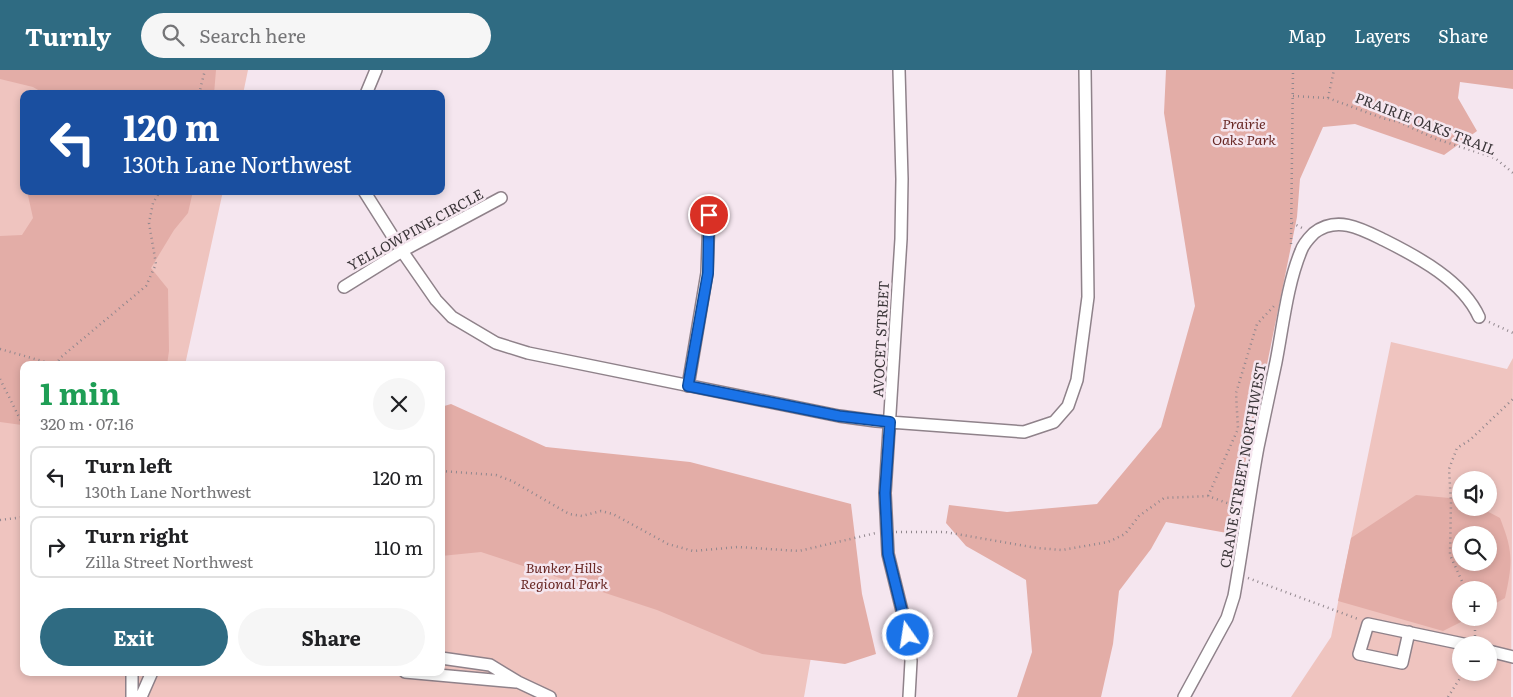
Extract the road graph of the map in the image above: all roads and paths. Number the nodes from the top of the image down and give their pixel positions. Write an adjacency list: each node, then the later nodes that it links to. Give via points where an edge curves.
1 (205, 70): 7 (path)
2 (376, 70): 8 (street)
3 (899, 70): 29 (street, AVOCET STREET, via 902,188)
4 (1086, 70): 29 (street, via 1088,298 1077,380 1068,406 1054,422 1024,432)
5 (1293, 70): 9 (path)
6 (1334, 70): 10 (path)
7 (200, 90)
8 (368, 90)
9 (1293, 96): 10 (path, PRAIRIE OAKS TRAIL); 17 (path)
10 (1328, 98): 11 (path, PRAIRIE OAKS TRAIL, via 1495,158)
11 (1513, 173)
12 (158, 195): 24 (path, via 149,223 156,264 146,286)
13 (367, 195): 16 (street)
14 (501, 198): 16 (street, YELLOWPINE CIRCLE)
15 (709, 215): 26 (street, via 708,273)
16 (402, 251): 18 (street, YELLOWPINE CIRCLE); 26 (street, via 436,300 452,316 496,343 528,353)
17 (1290, 253)
18 (344, 287)
19 (1278, 300): 31 (path, via 1257,324 1236,393 1238,429)
20 (1479, 317): 21 (path); 32 (street, CRANE STREET NORTHWEST, via 1474,304 1439,273 1383,239 1347,224 1324,227 1314,233 1302,249 1294,275 1258,448)
21 (1513, 333)
22 (0, 349): 23 (path)
23 (42, 361)
24 (58, 361)
25 (0, 379): 28 (path)
26 (688, 386): 29 (street, via 830,414)
27 (1513, 399): 38 (path, via 1470,440 1457,448 1448,469 1450,555)
28 (20, 419)
29 (890, 422): 53 (street, AVOCET STREET, via 885,493 888,547 908,635 911,661)
30 (445, 471): 36 (path, via 496,475 569,514 582,516 601,511 613,514 668,544 693,551 738,546 799,551)
31 (1208, 496): 32 (path); 35 (path, via 1164,498 1139,516 1125,534 1108,542 1062,550 945,532)
32 (1249, 511): 37 (street, CRANE STREET NORTHWEST)
33 (20, 518): 34 (path)
34 (0, 520)
35 (900, 532)
36 (873, 534)
37 (1238, 576): 39 (path, via 1276,587); 54 (street, CRANE STREET NORTHWEST, via 1227,618)
38 (1462, 581)
39 (1368, 624): 40 (street); 40 (street, via 1359,654 1402,663)
40 (1409, 632): 41 (street)
41 (1452, 638)
42 (1497, 653): 43 (street)
43 (1513, 656)
44 (445, 659): 49 (street, via 490,665)
45 (132, 676): 50 (street)
46 (150, 676): 51 (street)
47 (445, 676): 49 (street)
48 (1458, 681): 55 (path)
49 (518, 682): 52 (street)
50 (132, 697)
51 (140, 697)
52 (550, 697)
53 (909, 697)
54 (1184, 697)
55 (1448, 697)

